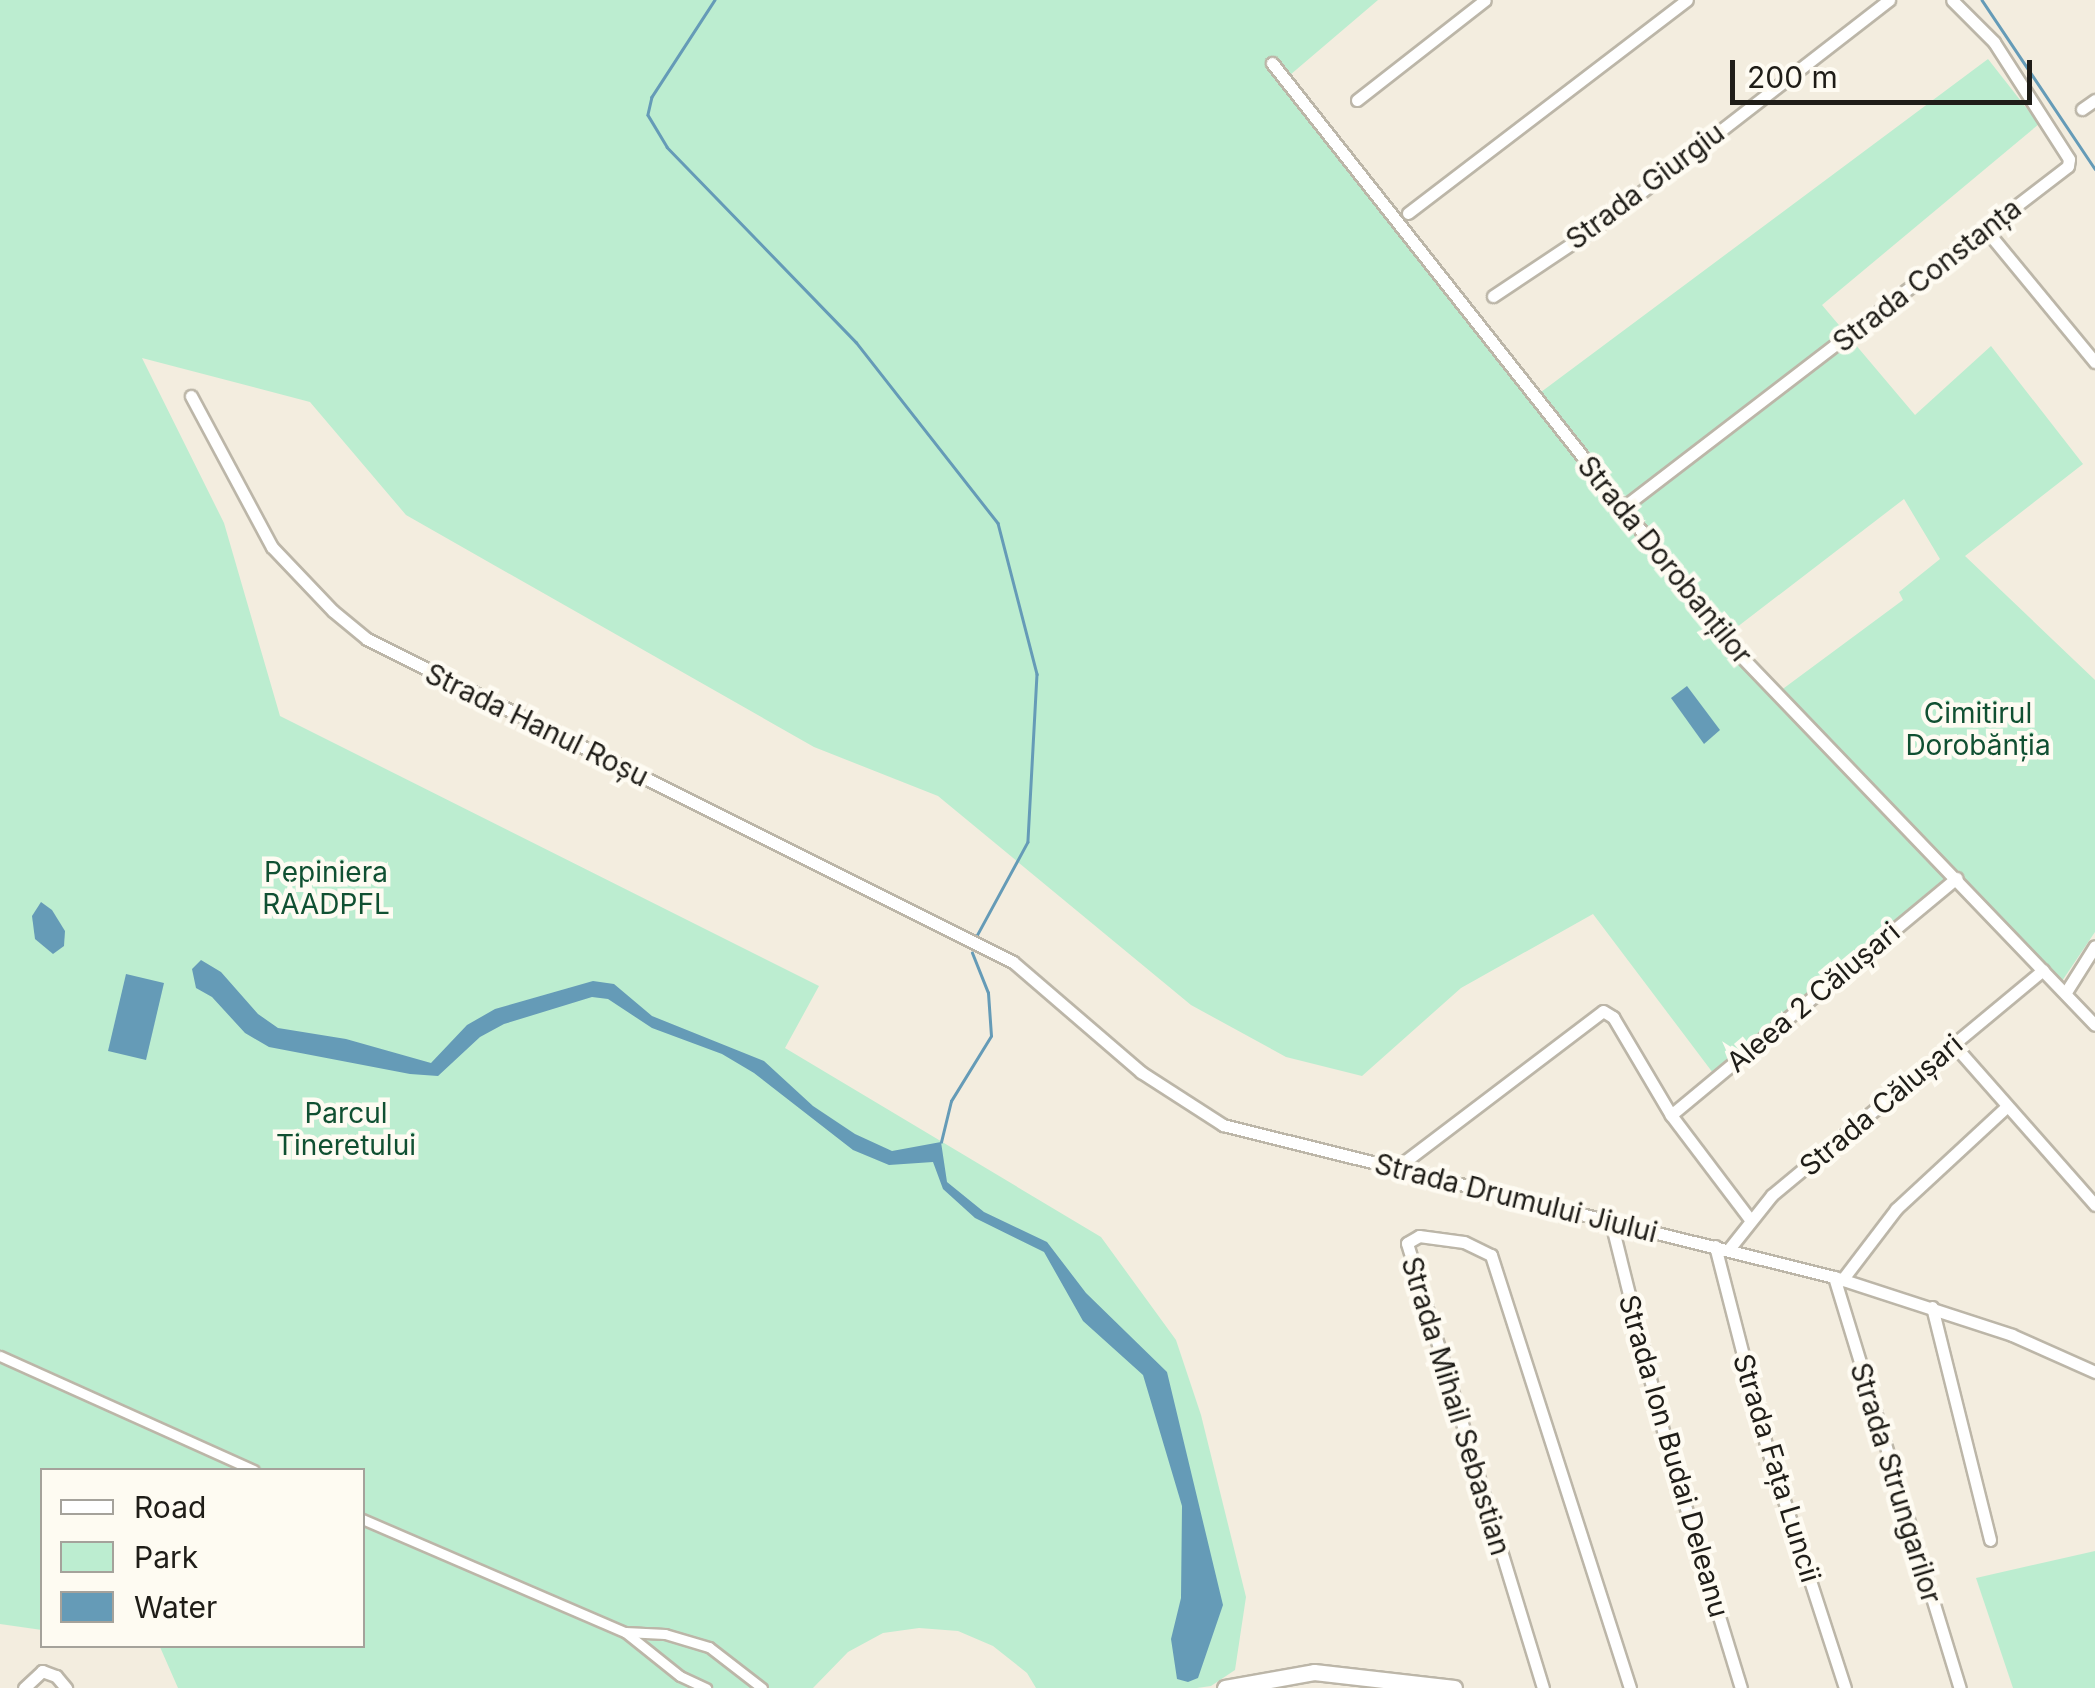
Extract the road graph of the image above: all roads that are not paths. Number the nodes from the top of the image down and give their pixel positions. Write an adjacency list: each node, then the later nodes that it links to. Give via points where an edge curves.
1 (1485, 0): 6 (street)
2 (1687, 0): 9 (street)
3 (1889, 0): 11 (street, Strada Giurgiu, via 1595,228)
4 (1952, 0): 10 (street, Strada Constanța, via 1994,42 2069,159)
5 (1272, 63): 14 (street, Strada Dorobanților)
6 (1357, 100)
7 (2095, 100): 8 (street)
8 (2082, 109)
9 (1408, 213)
10 (1986, 230): 12 (street); 14 (street, Strada Constanța)
11 (1493, 296)
12 (2095, 362)
13 (192, 396): 17 (street, Strada Hanul Roșu, via 272,546 367,639)
14 (1621, 509): 15 (street, Strada Dorobanților, via 1736,651)
15 (1956, 878): 18 (street, Strada Dorobanților); 23 (street, Aleea 2 Călușari)
16 (2095, 946): 19 (street)
17 (980, 947): 24 (street, Strada Drumului Jiului, via 1014,962 1141,1072 1223,1124)
18 (2042, 970): 19 (street, Strada Dorobanților); 21 (street, Strada Călușari)
19 (2066, 992): 20 (street, Strada Dorobanților)
20 (2095, 1025)
21 (1954, 1045): 22 (street); 26 (street, Strada Călușari)
22 (2006, 1107): 25 (street); 30 (street, via 1896,1209)
23 (1670, 1116): 24 (street, via 1613,1017 1596,1012); 26 (street)
24 (1394, 1168): 27 (street, Strada Drumului Jiului)
25 (2095, 1204)
26 (1749, 1218): 29 (street, Strada Călușari)
27 (1612, 1222): 28 (street, Strada Drumului Jiului); 46 (street, Strada Ion Budai Deleanu, via 1666,1443)
28 (1715, 1246): 29 (street, Strada Drumului Jiului); 47 (street, Strada Fața Luncii, via 1767,1448)
29 (1729, 1249): 30 (street, Strada Drumului Jiului)
30 (1838, 1279): 31 (street, Strada Drumului Jiului); 48 (street, Strada Strungarilor)
31 (1932, 1307): 33 (street, Strada Drumului Jiului); 36 (street)
32 (0, 1356): 34 (street)
33 (2095, 1372)
34 (250, 1468)
35 (365, 1520): 37 (street)
36 (1990, 1540)
37 (625, 1632): 40 (street); 41 (street, via 665,1634 709,1647)
38 (24, 1688): 39 (street, via 42,1671)
39 (66, 1688)
40 (706, 1688)
41 (762, 1688)
42 (1225, 1688): 43 (main road, via 1314,1672)
43 (1454, 1688)
44 (1543, 1688): 45 (street, Strada Mihail Sebastian, via 1406,1244 1419,1236 1464,1242 1491,1255)
45 (1630, 1688)
46 (1741, 1688)
47 (1845, 1688)
48 (1960, 1688)

